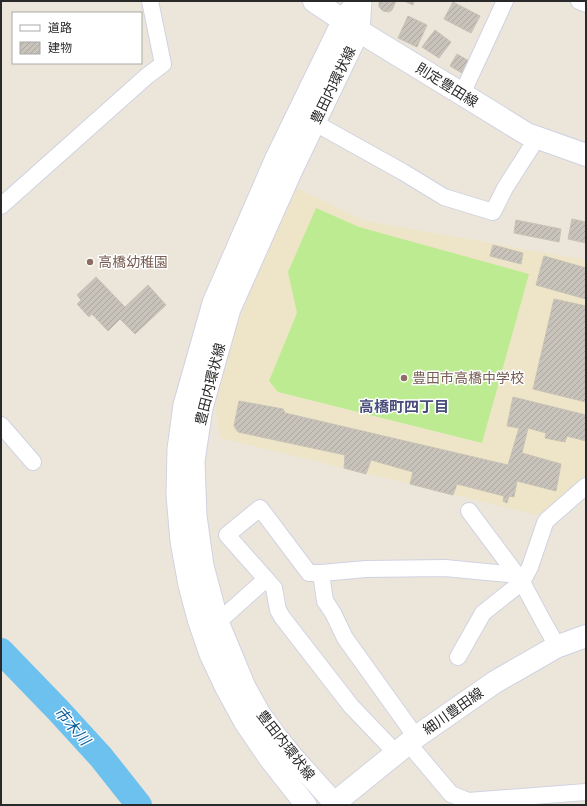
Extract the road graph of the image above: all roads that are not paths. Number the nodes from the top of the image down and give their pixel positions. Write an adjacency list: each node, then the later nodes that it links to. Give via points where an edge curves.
1 (150, 1): 13 (street, via 163,64)
2 (314, 1): 8 (main road, 則定豊田線)
3 (358, 1): 8 (street, 豊田内環状線)
4 (361, 1): 8 (street, 豊田内環状線)
5 (505, 1): 9 (street)
6 (579, 1): 7 (street)
7 (586, 4)
8 (351, 26): 9 (main road, 則定豊田線); 10 (street, 豊田内環状線); 28 (street, 豊田内環状線, via 276,158 213,304 184,405 178,449 177,495 181,541 188,585 210,654 244,720 269,758)
9 (462, 94): 11 (main road, 則定豊田線, via 527,134)
10 (315, 123): 11 (street, via 444,197 493,212 505,188); 21 (street, 豊田内環状線, via 230,309 202,408 194,461 196,516 203,566)
11 (538, 138): 12 (main road, 則定豊田線)
12 (586, 156)
13 (1, 206)
14 (1, 425): 15 (street)
15 (33, 462)
16 (586, 486): 20 (street, via 545,523 530,567)
17 (468, 511): 20 (street)
18 (321, 573): 19 (street, via 309,573 260,508 227,535); 20 (street, via 366,569 445,568); 25 (street, via 325,601)
19 (266, 579): 21 (street); 25 (street, via 274,588 282,617 351,706)
20 (519, 579): 23 (street); 24 (street, via 483,613)
21 (218, 622): 27 (street, 豊田内環状線, via 245,687 260,714)
22 (586, 636): 23 (main road, 細川豊田線)
23 (556, 647): 25 (main road, 細川豊田線, via 455,708)
24 (458, 657)
25 (407, 744): 26 (street, via 451,794 468,801); 27 (main road, 細川豊田線)
26 (586, 792)
27 (334, 804)
28 (306, 805)

